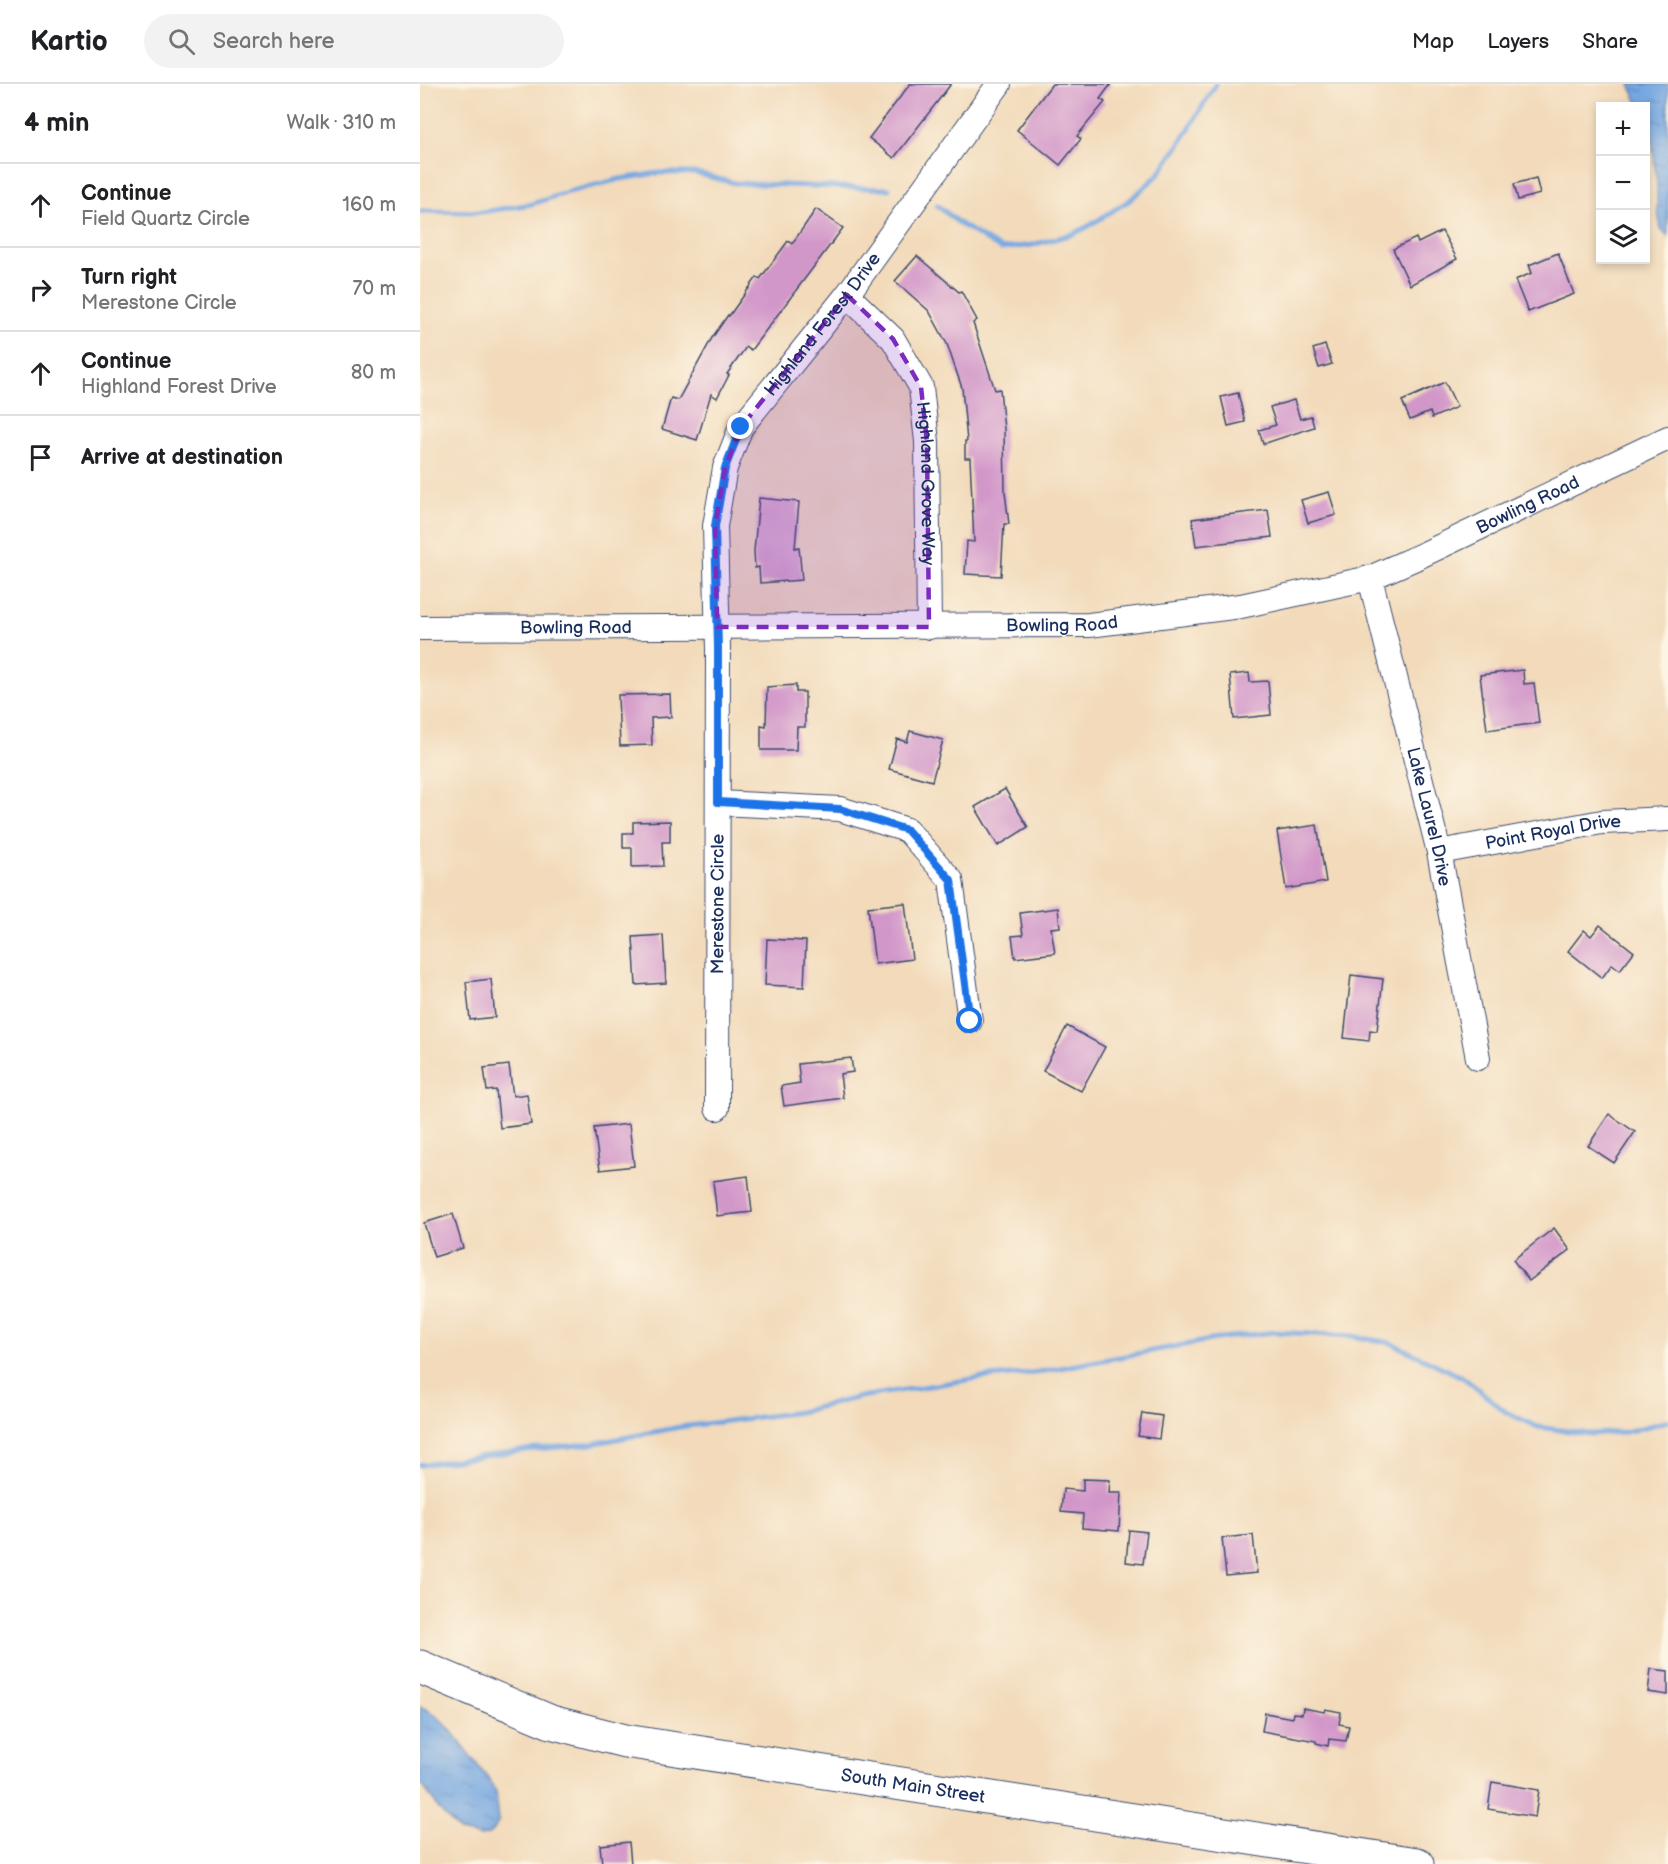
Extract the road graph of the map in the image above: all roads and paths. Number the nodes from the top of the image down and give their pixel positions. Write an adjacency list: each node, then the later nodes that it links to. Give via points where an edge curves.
1 (999, 84): 2 (street, Highland Forest Drive)
2 (847, 295): 5 (street, Highland Forest Drive, via 741,427 725,468 715,526); 6 (street, Highland Grove Way, via 893,339 921,387 927,442)
3 (1668, 438): 4 (street, Bowling Road)
4 (1370, 578): 6 (street, Bowling Road, via 1240,606 1089,625); 10 (street, Lake Laurel Drive)
5 (717, 627): 6 (street, Bowling Road); 7 (street, Bowling Road); 8 (street, Merestone Circle)
6 (929, 627)
7 (420, 628)
8 (718, 802): 11 (street, via 840,809 907,830 951,880); 13 (street, Merestone Circle)
9 (1668, 819): 10 (street, Point Royal Drive, via 1602,822)
10 (1439, 852): 12 (street, Lake Laurel Drive)
11 (970, 1021)
12 (1478, 1058)
13 (717, 1108)
14 (420, 1667): 15 (highway, South Main Street, via 551,1722 625,1742)
15 (1417, 1864)

